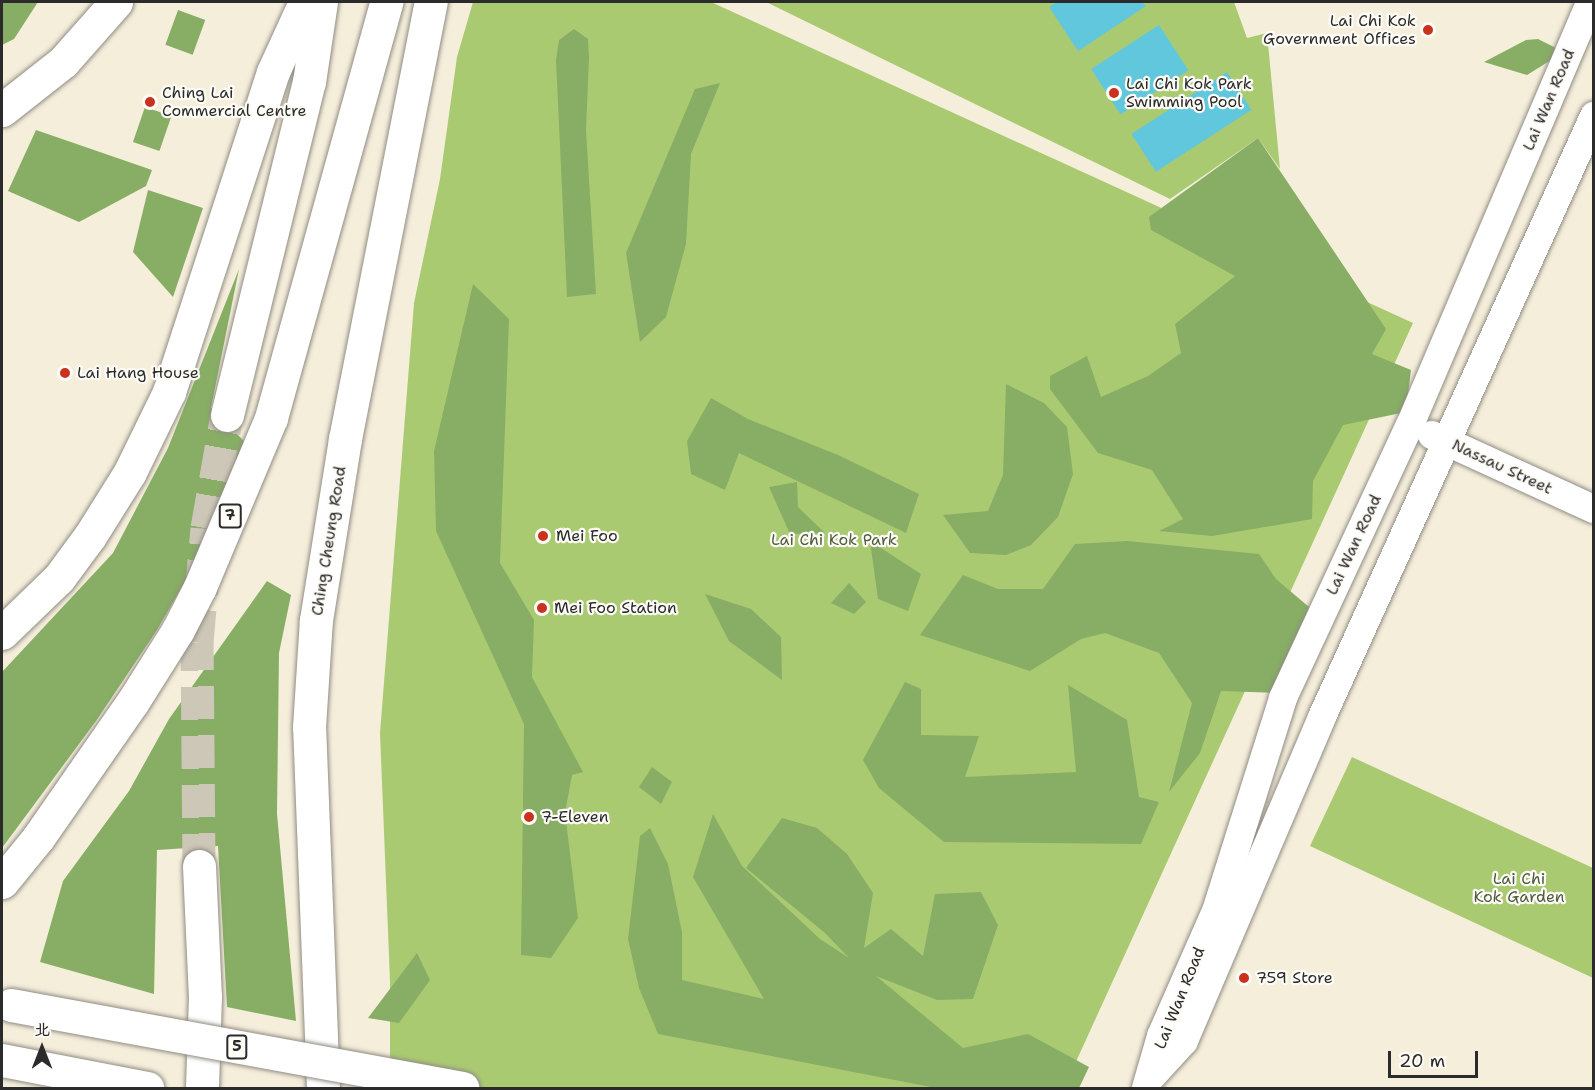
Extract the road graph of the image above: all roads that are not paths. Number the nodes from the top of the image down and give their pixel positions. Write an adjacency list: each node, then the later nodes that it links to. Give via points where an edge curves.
1 (116, 2): 7 (main road, via 63,62)
2 (305, 2): 13 (main road, via 273,72 169,392 130,472 90,536 59,578)
3 (321, 2): 9 (main road, via 309,82)
4 (386, 2): 15 (main road, 7, via 299,323 250,470 178,630 126,711)
5 (431, 2): 21 (main road, Ching Cheung Road, via 345,439 316,620 309,727)
6 (1586, 11): 10 (street, Lai Wan Road)
7 (2, 110)
8 (1593, 116): 11 (street, Lai Wan Road)
9 (227, 415)
10 (1410, 425): 11 (street, Nassau Street); 18 (street, Lai Wan Road, via 1283,698 1216,911 1161,1036)
11 (1448, 442): 12 (street, Nassau Street); 18 (street, Lai Wan Road, via 1322,717 1184,1041)
12 (1593, 509)
13 (2, 633)
14 (199, 866): 20 (main road, via 205,996)
15 (10, 873)
16 (6, 1004): 22 (main road, 5, bridge)
17 (2, 1060): 19 (main road)
18 (1149, 1083)
19 (147, 1089)
20 (202, 1089)
21 (323, 1089)
22 (462, 1089)

